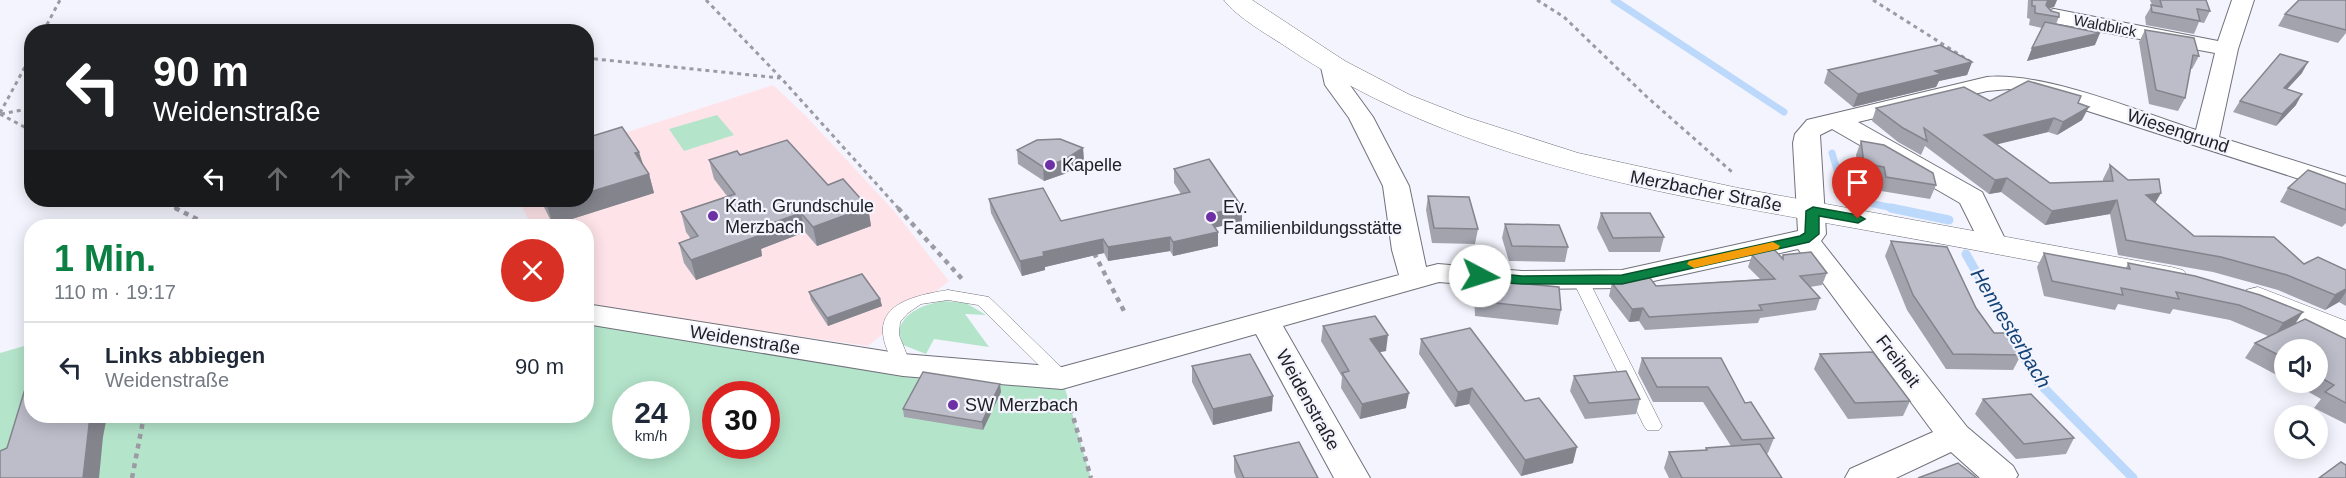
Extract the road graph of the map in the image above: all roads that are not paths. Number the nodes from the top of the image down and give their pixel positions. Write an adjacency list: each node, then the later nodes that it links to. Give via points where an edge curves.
1 (1236, 0): 5 (main road, Merzbacher Straße)
2 (2244, 0): 4 (street)
3 (2054, 16): 4 (street, Waldblick)
4 (2227, 49): 7 (street)
5 (1333, 67): 9 (main road, Merzbacher Straße, via 1400,101 1562,160); 11 (street, via 1337,85 1361,117 1396,186)
6 (1835, 120): 7 (street, Wiesengrund, via 2009,82); 9 (street, Wiesengrund, via 1816,125 1808,134); 10 (street, via 1972,198)
7 (2206, 140): 8 (street, Wiesengrund)
8 (2346, 186)
9 (1809, 225): 10 (main road, Merzbacher Straße); 12 (street, Weidenstraße, via 1622,279); 21 (street, Freiheit)
10 (1993, 243): 13 (main road, Merzbacher Straße)
11 (1414, 277): 12 (street, Weidenstraße, via 1438,273 1522,280); 16 (street, Weidenstraße)
12 (1580, 279): 20 (lane)
13 (2198, 282)
14 (2233, 290): 17 (main road)
15 (594, 315): 18 (street, Weidenstraße)
16 (1264, 321): 19 (street, Weidenstraße); 23 (street, Weidenstraße)
17 (2346, 335)
18 (903, 365): 19 (street, Weidenstraße); 19 (lane, via 891,335 892,321 902,309 933,296 963,296 983,301)
19 (1062, 378)
20 (1653, 426)
21 (1955, 436): 22 (street, Freiheit); 24 (street)
22 (2000, 475)
23 (1352, 478)
24 (1863, 478)

